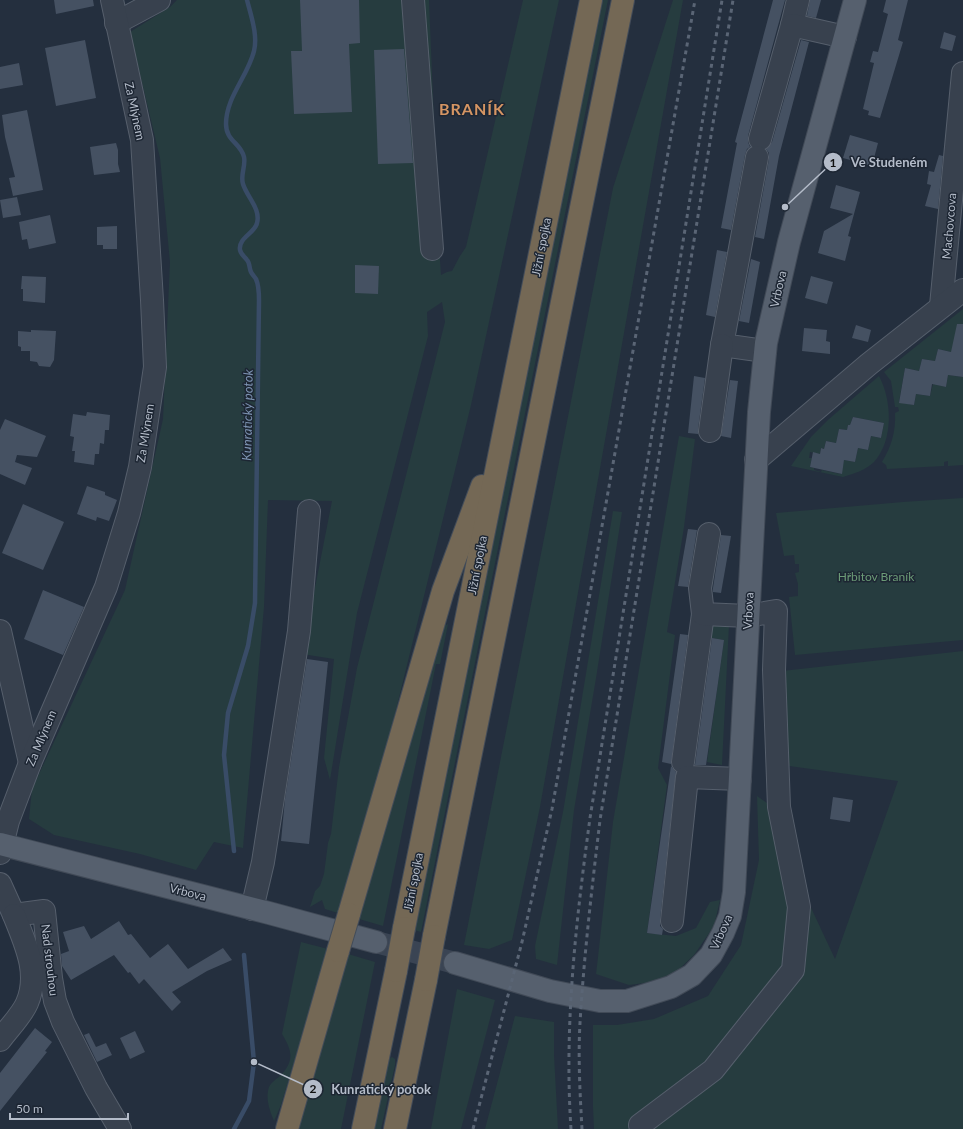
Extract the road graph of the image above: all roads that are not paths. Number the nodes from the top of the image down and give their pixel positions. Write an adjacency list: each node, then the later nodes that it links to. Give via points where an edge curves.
1 (112, 0): 8 (street, Za Mlýnem)
2 (159, 0): 8 (street)
3 (413, 0): 12 (street)
4 (591, 0): 17 (highway, Jižní spojka)
5 (623, 0): 35 (highway, bridge)
6 (798, 0): 9 (street)
7 (855, 0): 10 (main road, Vrbova)
8 (116, 23): 26 (street, Za Mlýnem, via 142,140 155,367 140,466 129,513 106,587)
9 (792, 25): 10 (street); 15 (street, via 759,148)
10 (845, 37): 16 (main road, Vrbova, via 789,242)
11 (963, 73): 14 (street, Machovcova)
12 (432, 249)
13 (963, 290): 14 (street)
14 (941, 306): 19 (street)
15 (722, 345): 16 (street); 18 (street)
16 (765, 351): 19 (main road, Vrbova)
17 (505, 427): 39 (highway, bridge, via 450,569); 40 (highway, Jižní spojka, bridge)
18 (710, 431)
19 (756, 460): 23 (main road, Vrbova)
20 (309, 511): 30 (street, via 299,631 263,862)
21 (709, 534): 22 (street, via 700,588)
22 (703, 614): 23 (street); 25 (street)
23 (748, 616): 27 (main road, Vrbova); 37 (street, via 776,612 774,670 779,807 799,907 793,970 713,1070)
24 (0, 631): 26 (street)
25 (683, 762)
26 (30, 763): 28 (street, Za Mlýnem, via 12,809)
27 (740, 779): 32 (street, via 687,777); 34 (main road, Vrbova, via 734,892 730,916 711,955 692,975 671,987 627,1001 600,1001 550,991)
28 (1, 847): 30 (main road, Vrbova)
29 (0, 884): 31 (street)
30 (252, 909): 33 (main road, Vrbova)
31 (14, 915): 36 (street, via 32,963 33,977 27,1004); 38 (street, Nad strouhou, via 44,911 50,978 55,1001 96,1088)
32 (672, 921)
33 (376, 942)
34 (455, 963)
35 (416, 1025): 41 (highway); 42 (highway)
36 (0, 1040)
37 (640, 1125)
38 (120, 1129)
39 (287, 1129)
40 (363, 1129)
41 (395, 1129)
42 (402, 1129)

